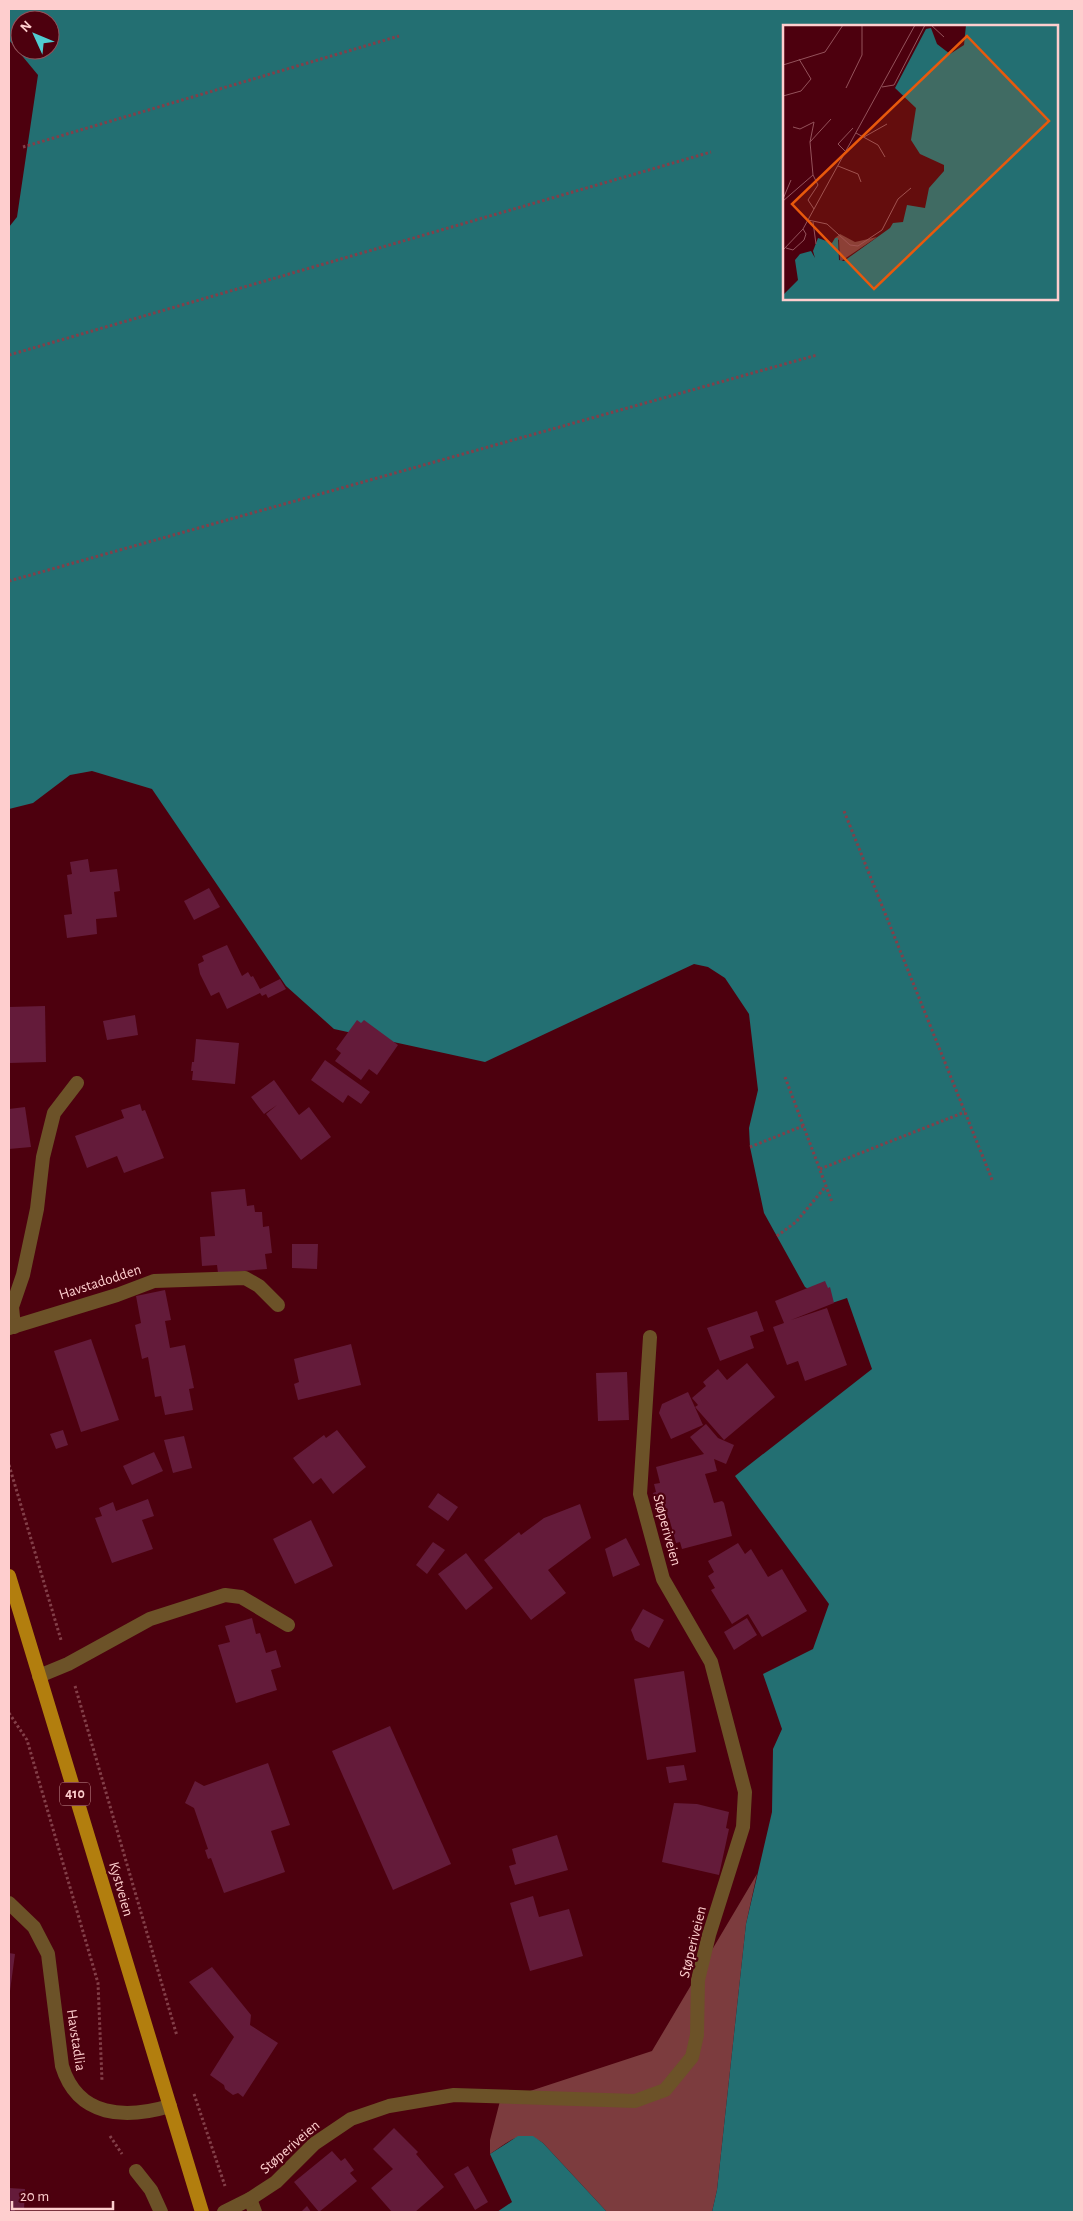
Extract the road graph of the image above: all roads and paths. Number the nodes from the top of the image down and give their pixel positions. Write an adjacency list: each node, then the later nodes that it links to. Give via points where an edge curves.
1 (399, 36): 2 (path)
2 (24, 148)
3 (711, 152): 4 (path)
4 (9, 355)
5 (817, 355): 6 (path)
6 (9, 581)
7 (844, 811): 10 (path)
8 (785, 1077): 11 (path)
9 (77, 1083): 19 (street, Havstadodden, via 54,1113 42,1157 37,1209 23,1275 12,1307)
10 (965, 1112): 13 (path); 14 (path)
11 (803, 1126): 12 (path); 13 (path)
12 (750, 1147)
13 (820, 1170): 15 (path)
14 (993, 1182)
15 (826, 1186): 16 (path); 17 (path, via 796,1222)
16 (832, 1202)
17 (777, 1236)
18 (278, 1305): 19 (street, Havstadodden, via 259,1286 245,1278 154,1281)
19 (11, 1327)
20 (650, 1337): 33 (street, Støperiveien, via 640,1494 663,1579 711,1662 745,1792 743,1827 698,1980 697,2035 692,2057 666,2090 635,2101 454,2095 389,2106 351,2118 314,2144)
21 (9, 1465): 24 (path)
22 (9, 1576): 25 (main road, Kystveien / 410)
23 (288, 1625): 24 (street, via 241,1597 225,1595 150,1619)
24 (68, 1664): 25 (street); 28 (path)
25 (39, 1676): 30 (main road, Kystveien / 410)
26 (9, 1713): 31 (path, via 27,1740 98,1983)
27 (9, 1902): 31 (street, Havstadlia, via 34,1927 48,1954 67,2083 80,2098)
28 (178, 2041)
29 (192, 2089): 34 (path)
30 (170, 2106): 31 (street, Havstadlia, via 146,2113); 36 (main road, Kystveien / 410)
31 (103, 2110): 32 (path, via 113,2143)
32 (136, 2171): 35 (street, via 151,2190)
33 (252, 2206): 34 (street, Støperiveien)
34 (228, 2210)
35 (160, 2212)
36 (202, 2212)

